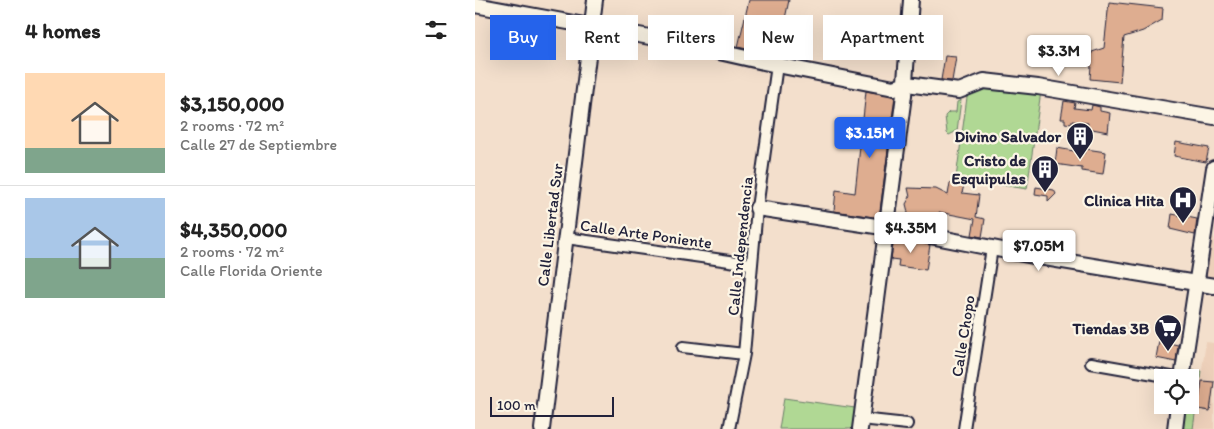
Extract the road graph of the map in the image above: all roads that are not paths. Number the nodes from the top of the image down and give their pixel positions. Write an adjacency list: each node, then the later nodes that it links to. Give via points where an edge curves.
1 (595, 0): 4 (street, Calle Libertad Sur)
2 (911, 0): 9 (street)
3 (475, 5): 5 (street)
4 (593, 15)
5 (566, 21)
6 (638, 36): 8 (street)
7 (587, 60): 16 (street, Calle Libertad Sur)
8 (777, 65): 9 (street, via 894,88); 13 (street, Calle Independencia)
9 (904, 84): 10 (street, via 959,91 983,81); 14 (street)
10 (1214, 117)
11 (1214, 168): 12 (street)
12 (1214, 175): 15 (street)
13 (757, 208): 14 (street); 18 (street, Calle Independencia)
14 (887, 228): 17 (street); 27 (street)
15 (1209, 231): 19 (street)
16 (566, 238): 18 (street, Calle Arte Poniente); 29 (street, Calle Libertad Sur)
17 (992, 248): 19 (street); 31 (street, Calle Chopo)
18 (751, 264): 22 (street, Calle Independencia)
19 (1195, 283): 20 (street); 24 (street)
20 (1214, 286)
21 (683, 347): 22 (street)
22 (744, 354): 30 (street, Calle Independencia)
23 (1091, 363): 25 (street)
24 (1183, 369)
25 (1154, 374)
26 (1177, 414): 32 (street)
27 (860, 424): 28 (street)
28 (907, 424)
29 (542, 429)
30 (729, 429)
31 (964, 429)
32 (1175, 429)

